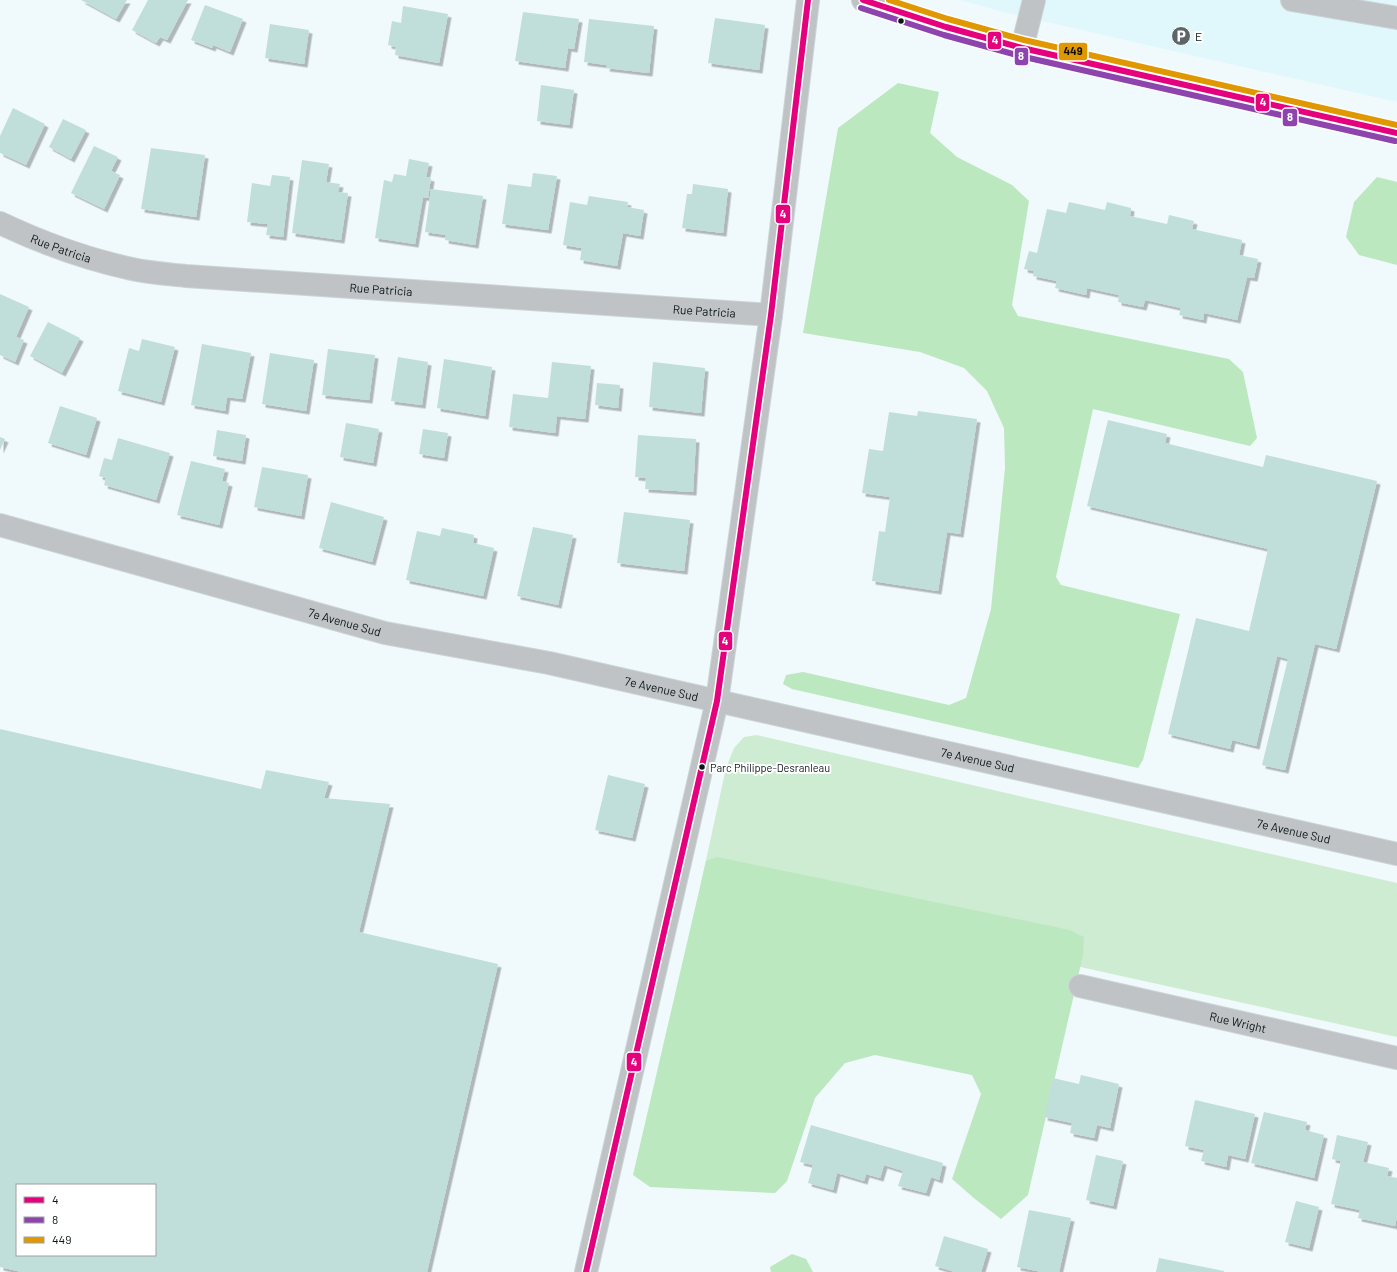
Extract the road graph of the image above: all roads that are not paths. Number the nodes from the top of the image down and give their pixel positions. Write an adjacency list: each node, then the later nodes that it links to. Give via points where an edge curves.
1 (808, 0): 9 (street)
2 (863, 0): 6 (street)
3 (1034, 0): 6 (street)
4 (1292, 0): 5 (street)
5 (1397, 18)
6 (1022, 48): 7 (street)
7 (1397, 133)
8 (0, 223): 9 (street, Rue Patricia, via 59,248 96,260 134,269 186,276)
9 (771, 315): 11 (street)
10 (0, 525): 11 (street, 7e Avenue Sud, via 385,633 549,662)
11 (717, 701): 12 (street, 7e Avenue Sud); 15 (street)
12 (1397, 854)
13 (1080, 986): 14 (street, Rue Wright)
14 (1397, 1058)
15 (586, 1272)

